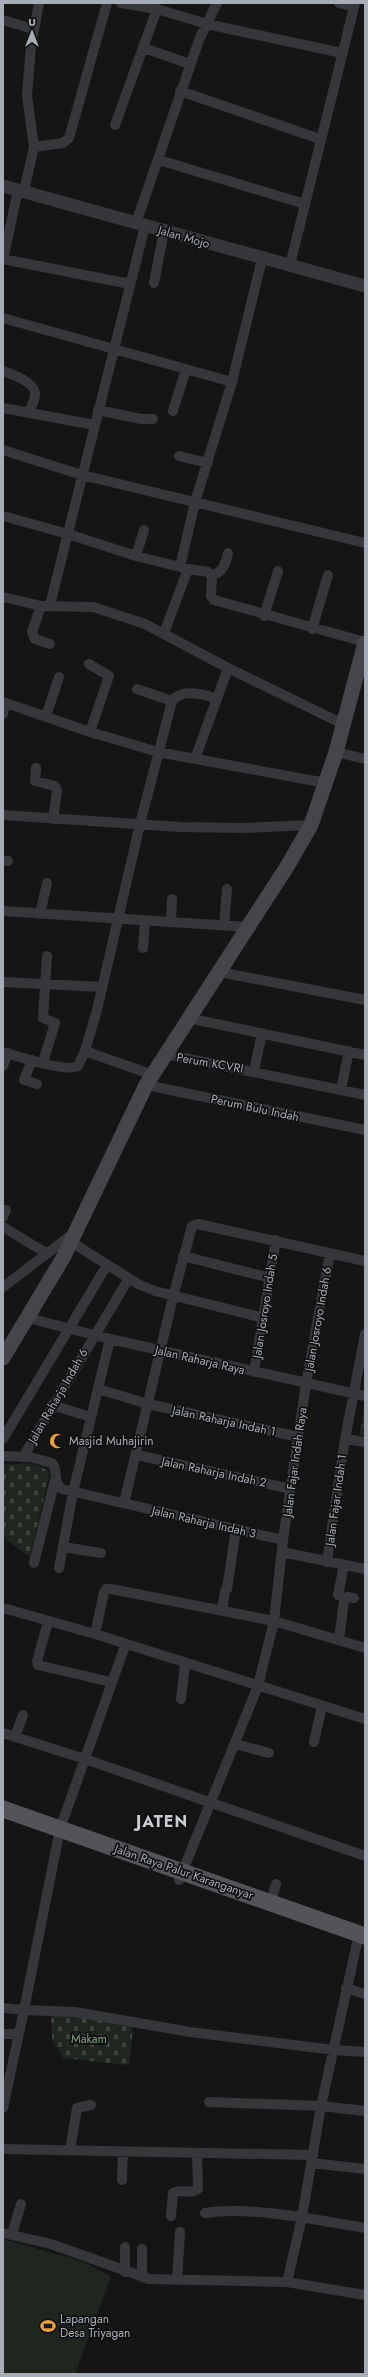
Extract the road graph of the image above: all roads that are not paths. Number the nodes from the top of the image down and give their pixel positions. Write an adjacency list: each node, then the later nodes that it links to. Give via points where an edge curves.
1 (39, 3): 10 (street)
2 (107, 3): 17 (street, via 69,138 63,143)
3 (121, 3): 7 (street)
4 (217, 3): 9 (street)
5 (339, 3): 6 (street)
6 (355, 5): 12 (street)
7 (157, 9): 9 (street); 11 (street)
8 (3, 20): 10 (street)
9 (207, 24): 12 (street); 13 (street)
10 (33, 29): 17 (street, via 27,105)
11 (144, 48): 13 (street); 15 (street)
12 (342, 53): 16 (street)
13 (190, 64): 14 (street)
14 (180, 91): 16 (street); 18 (street)
15 (115, 125)
16 (320, 139): 21 (street)
17 (34, 147): 20 (street)
18 (159, 160): 21 (street); 22 (street)
19 (3, 186): 20 (street, Jalan Mojo)
20 (21, 191): 22 (street, Jalan Mojo); 24 (street)
21 (305, 204): 26 (street)
22 (141, 224): 23 (street, Jalan Mojo); 28 (street)
23 (164, 231): 25 (street, Jalan Mojo); 27 (street)
24 (3, 259): 28 (street)
25 (262, 259): 26 (street, Jalan Mojo); 34 (street)
26 (290, 265): 29 (street, Jalan Mojo)
27 (154, 283)
28 (130, 284): 31 (street)
29 (365, 286)
30 (3, 318): 31 (street)
31 (113, 349): 32 (street); 36 (street)
32 (186, 369): 34 (street); 38 (street)
33 (3, 371): 37 (street, via 32,386 35,394)
34 (232, 382): 43 (street)
35 (3, 408): 37 (street)
36 (98, 410): 39 (street); 40 (street)
37 (29, 412): 40 (street)
38 (173, 412)
39 (153, 419)
40 (95, 425): 44 (street)
41 (3, 450): 44 (street)
42 (179, 456): 43 (street)
43 (208, 463): 45 (street)
44 (82, 475): 45 (street); 48 (street)
45 (195, 502): 49 (street); 52 (street)
46 (3, 516): 48 (street)
47 (144, 530): 51 (street)
48 (68, 534): 51 (street); 57 (street)
49 (365, 543)
50 (228, 553): 54 (street, via 223,568 219,573)
51 (136, 556): 52 (street)
52 (184, 568): 54 (street, via 205,571); 60 (street)
53 (278, 572): 58 (street)
54 (212, 575): 58 (street, via 212,599)
55 (328, 575): 59 (street)
56 (3, 597): 57 (street)
57 (46, 606): 60 (street, via 93,607); 62 (street, via 32,632 35,639)
58 (264, 616): 59 (street)
59 (312, 629): 61 (street)
60 (164, 633): 64 (street)
61 (365, 643): 72 (main road)
62 (50, 644)
63 (89, 664): 73 (street, via 109,676)
64 (228, 668): 67 (street); 72 (street)
65 (59, 677): 71 (street)
66 (137, 689): 68 (street)
67 (217, 699): 68 (street, via 196,693 178,695); 76 (street)
68 (172, 701): 74 (street)
69 (5, 702): 70 (street); 71 (street)
70 (3, 714)
71 (46, 716): 73 (street)
72 (343, 724): 75 (main road)
73 (90, 732): 74 (street)
74 (158, 752): 76 (street); 82 (street)
75 (336, 752): 77 (street); 79 (main road)
76 (195, 759): 79 (street)
77 (365, 759)
78 (36, 768): 81 (street, via 35,781 56,788)
79 (326, 783): 83 (main road)
80 (3, 815): 81 (street)
81 (53, 819): 82 (street)
82 (140, 824): 83 (street, via 223,829); 89 (street)
83 (311, 825): 93 (main road)
84 (47, 883): 88 (street)
85 (227, 889): 92 (street)
86 (172, 899): 91 (street)
87 (3, 912): 88 (street)
88 (40, 914): 89 (street)
89 (118, 919): 90 (street); 99 (street)
90 (145, 921): 91 (street); 94 (street)
91 (171, 922): 92 (street)
92 (224, 925): 93 (street)
93 (248, 926): 96 (main road)
94 (143, 948)
95 (47, 956): 98 (street)
96 (219, 972): 100 (street); 101 (main road)
97 (3, 982): 98 (street)
98 (45, 984): 99 (street); 109 (street, via 46,997 42,1017 55,1023)
99 (102, 987): 104 (street)
100 (365, 1000)
101 (188, 1018): 102 (street); 106 (main road)
102 (262, 1033): 105 (street); 111 (street, Perum KCVRI)
103 (5, 1052): 108 (street); 110 (street)
104 (85, 1052): 109 (street, via 75,1069); 112 (street, Perum Bulu Indah)
105 (348, 1052): 107 (street); 114 (street)
106 (165, 1054): 111 (street, Perum KCVRI); 112 (main road)
107 (365, 1055)
108 (32, 1060): 109 (street); 113 (street, via 24,1080)
109 (43, 1062)
110 (3, 1066)
111 (254, 1071): 114 (street, Perum KCVRI)
112 (149, 1080): 116 (street, Perum Bulu Indah); 118 (main road)
113 (37, 1084)
114 (341, 1090): 115 (street, Perum KCVRI)
115 (365, 1095)
116 (365, 1130)
117 (3, 1227): 120 (street)
118 (73, 1237): 120 (street); 124 (street); 129 (main road)
119 (276, 1240): 121 (street); 122 (street, via 198,1224 190,1230); 126 (street, Jalan Josroyo Indah 5)
120 (46, 1253): 127 (street)
121 (330, 1254): 123 (street); 139 (street, Jalan Josroyo Indah 6)
122 (183, 1256): 126 (street); 128 (street)
123 (365, 1261)
124 (107, 1265): 125 (street); 131 (street)
125 (129, 1278): 128 (street); 133 (street, Jalan Raharja Indah 6)
126 (270, 1278): 130 (street, Jalan Josroyo Indah 5)
127 (3, 1287)
128 (173, 1297): 130 (street); 135 (street)
129 (28, 1318): 131 (street, Jalan Raharja Raya); 137 (main road)
130 (264, 1318): 138 (street, Jalan Josroyo Indah 5)
131 (70, 1328): 133 (street, Jalan Raharja Raya); 147 (street)
132 (365, 1334): 136 (street, Jalan Fajar Indah 1)
133 (94, 1335): 134 (street, Jalan Raharja Raya); 144 (street, Jalan Raharja Indah 6)
134 (110, 1339): 135 (street, Jalan Raharja Raya); 140 (street)
135 (160, 1350): 138 (street, Jalan Raharja Raya); 143 (street)
136 (363, 1351): 141 (street, Jalan Fajar Indah 1)
137 (3, 1358)
138 (254, 1372): 139 (street, Jalan Raharja Raya)
139 (306, 1384): 141 (street, Jalan Raharja Raya); 146 (street, Jalan Fajar Indah Raya)
140 (98, 1389): 143 (street, Jalan Raharja Indah 1); 145 (street)
141 (353, 1394): 142 (street, Jalan Raharja Raya); 148 (street, Jalan Fajar Indah 1)
142 (365, 1396)
143 (148, 1404): 146 (street, Jalan Raharja Indah 1); 150 (street)
144 (52, 1405): 145 (street); 152 (street, Jalan Raharja Indah 6)
145 (91, 1417): 155 (street)
146 (299, 1438): 154 (street, Jalan Fajar Indah Raya)
147 (3, 1439)
148 (345, 1439): 149 (street); 162 (street, Jalan Fajar Indah 1)
149 (365, 1442)
150 (137, 1455): 154 (street, Jalan Raharja Indah 2); 156 (street)
151 (3, 1456): 152 (street)
152 (23, 1457): 153 (street, via 52,1463)
153 (55, 1480): 155 (street, Jalan Raharja Indah 3, via 59,1488); 163 (street)
154 (291, 1489): 158 (street, Jalan Fajar Indah Raya)
155 (73, 1492): 156 (street, Jalan Raharja Indah 3); 159 (street)
156 (124, 1504): 157 (street, Jalan Raharja Indah 3)
157 (236, 1529): 158 (street, Jalan Raharja Indah 3); 170 (street)
158 (283, 1540): 160 (street, Jalan Fajar Indah Raya)
159 (63, 1547): 161 (street); 165 (street)
160 (282, 1552): 162 (street); 171 (street, Jalan Fajar Indah Raya)
161 (101, 1553)
162 (327, 1562): 164 (street)
163 (34, 1563)
164 (344, 1565): 166 (street); 167 (street)
165 (58, 1568)
166 (365, 1569)
167 (338, 1595)
168 (354, 1598): 174 (street, via 347,1597 344,1600)
169 (3, 1608): 172 (street)
170 (222, 1611): 171 (street); 173 (street, via 106,1589)
171 (274, 1621): 174 (street); 179 (street, Jalan Fajar Indah Raya)
172 (48, 1622): 173 (street); 178 (street, via 38,1665)
173 (95, 1634): 175 (street)
174 (339, 1640): 176 (street)
175 (125, 1646): 177 (street); 178 (street)
176 (365, 1648)
177 (185, 1664): 179 (street); 180 (street)
178 (110, 1682): 189 (street)
179 (258, 1686): 181 (street); 187 (street, Jalan Fajar Indah Raya)
180 (181, 1699)
181 (322, 1706): 183 (street); 186 (street)
182 (23, 1715): 185 (street)
183 (365, 1719)
184 (3, 1733): 185 (street)
185 (15, 1737): 189 (street)
186 (314, 1742)
187 (235, 1744): 188 (street); 190 (street, Jalan Fajar Indah Raya)
188 (269, 1753)
189 (85, 1758): 190 (street); 193 (street)
190 (210, 1804): 194 (street); 195 (street, Jalan Fajar Indah Raya)
191 (3, 1809): 193 (main road, Jalan Raya Palur Karanganyar)
192 (3, 1819): 193 (main road, Jalan Raya Palur Karanganyar)
193 (57, 1841): 195 (main road, Jalan Raya Palur Karanganyar); 202 (street)
194 (365, 1856)
195 (181, 1876): 197 (main road, Jalan Raya Palur Karanganyar); 198 (main road, Jalan Raya Palur Karanganyar)
196 (276, 1884): 197 (street)
197 (271, 1902): 198 (main road, Jalan Raya Palur Karanganyar)
198 (359, 1944): 199 (street)
199 (346, 1988): 200 (street); 205 (street)
200 (365, 1994)
201 (3, 2008): 202 (street)
202 (24, 2010): 204 (street); 205 (street, via 75,2012 190,2032)
203 (3, 2034): 204 (street)
204 (19, 2034): 210 (street)
205 (334, 2050): 206 (street); 209 (street)
206 (365, 2052)
207 (209, 2102): 209 (street)
208 (91, 2105): 213 (street, via 77,2108)
209 (321, 2106): 211 (street); 216 (street)
210 (3, 2108)
211 (365, 2111)
212 (3, 2149): 213 (street)
213 (70, 2150): 214 (street)
214 (123, 2152): 215 (street); 218 (street)
215 (197, 2154): 216 (street); 221 (street, via 198,2189 194,2192 174,2192)
216 (312, 2159): 217 (street); 222 (street)
217 (365, 2169)
218 (122, 2180)
219 (21, 2204): 225 (street)
220 (205, 2212): 222 (street, via 232,2210)
221 (171, 2216)
222 (302, 2217): 223 (street); 231 (street)
223 (365, 2228)
224 (180, 2232): 230 (street)
225 (7, 2234): 228 (street, via 51,2244)
226 (125, 2247): 228 (street)
227 (142, 2249): 229 (street)
228 (125, 2272): 229 (street)
229 (142, 2277): 230 (street)
230 (176, 2280): 231 (street)
231 (287, 2282): 232 (street)
232 (365, 2295)

